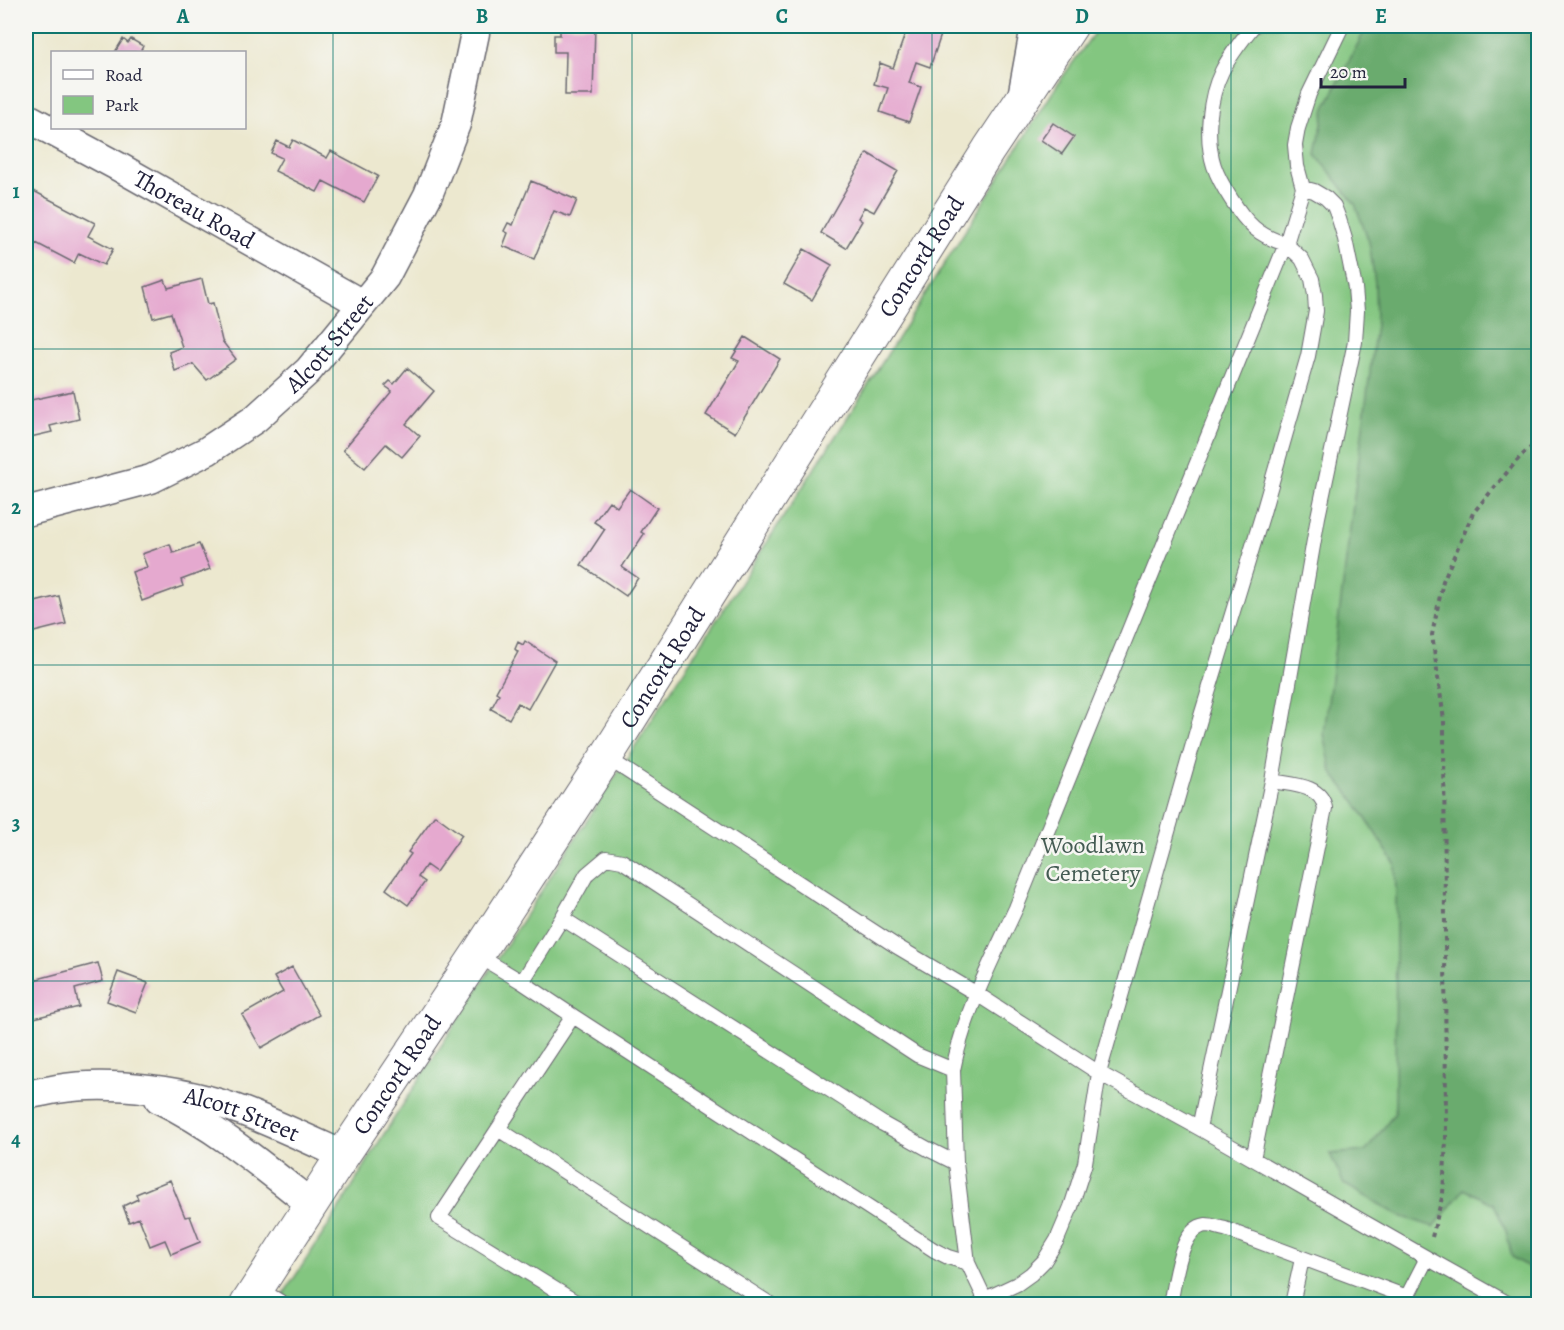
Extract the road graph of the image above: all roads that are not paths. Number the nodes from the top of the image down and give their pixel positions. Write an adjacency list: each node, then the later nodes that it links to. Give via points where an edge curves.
1 (473, 26): 10 (street, Alcott Street, via 475,33 456,124 440,165 385,277)
2 (1035, 26): 6 (street)
3 (1071, 26): 6 (street, Concord Road)
4 (1253, 26): 9 (lane, via 1220,73 1211,101 1210,149 1221,183 1244,219 1272,240)
5 (1342, 26): 8 (lane, via 1309,94 1298,128 1297,166)
6 (1022, 99): 12 (street, Concord Road)
7 (26, 117): 10 (street, Thoreau Road)
8 (1303, 188): 9 (lane); 13 (lane, via 1326,198 1340,219 1357,311 1355,342 1318,517)
9 (1286, 244): 17 (lane, via 1016,908); 20 (lane, via 1302,259 1312,279 1316,311 1308,356)
10 (362, 304): 11 (street, Alcott Street, via 308,370 255,418 207,451 151,479)
11 (26, 512)
12 (606, 757): 15 (street, Concord Road); 17 (lane)
13 (1272, 781): 23 (lane); 26 (lane, via 1314,791 1326,808)
14 (562, 918): 16 (lane); 19 (lane, via 587,874 606,858 622,861 917,1055); 27 (lane, via 883,1124)
15 (477, 955): 16 (lane); 25 (street, Concord Road)
16 (522, 982): 18 (lane)
17 (976, 994): 19 (lane); 20 (lane)
18 (573, 1016): 24 (lane); 31 (lane, via 934,1250)
19 (953, 1070): 27 (lane)
20 (1099, 1073): 23 (lane); 34 (lane, via 1085,1163 1057,1240 1031,1274)
21 (135, 1088): 22 (street, Alcott Street, via 70,1088); 25 (street, Alcott Street, via 178,1093 242,1111); 28 (street, Alcott Street, via 204,1124)
22 (26, 1095)
23 (1199, 1128): 26 (lane)
24 (498, 1129): 35 (lane, via 439,1218); 36 (lane)
25 (343, 1155): 28 (street, Concord Road)
26 (1253, 1160): 29 (lane)
27 (957, 1163): 31 (lane)
28 (311, 1204): 32 (street, Concord Road)
29 (1427, 1258): 33 (lane); 39 (lane)
30 (1302, 1259): 33 (lane); 37 (lane, via 1216,1226 1200,1227 1190,1235 1181,1252); 38 (lane)
31 (968, 1263): 34 (lane)
32 (263, 1299)
33 (1407, 1301)
34 (985, 1303)
35 (579, 1305)
36 (770, 1305)
37 (1170, 1305)
38 (1292, 1305)
39 (1509, 1305)

